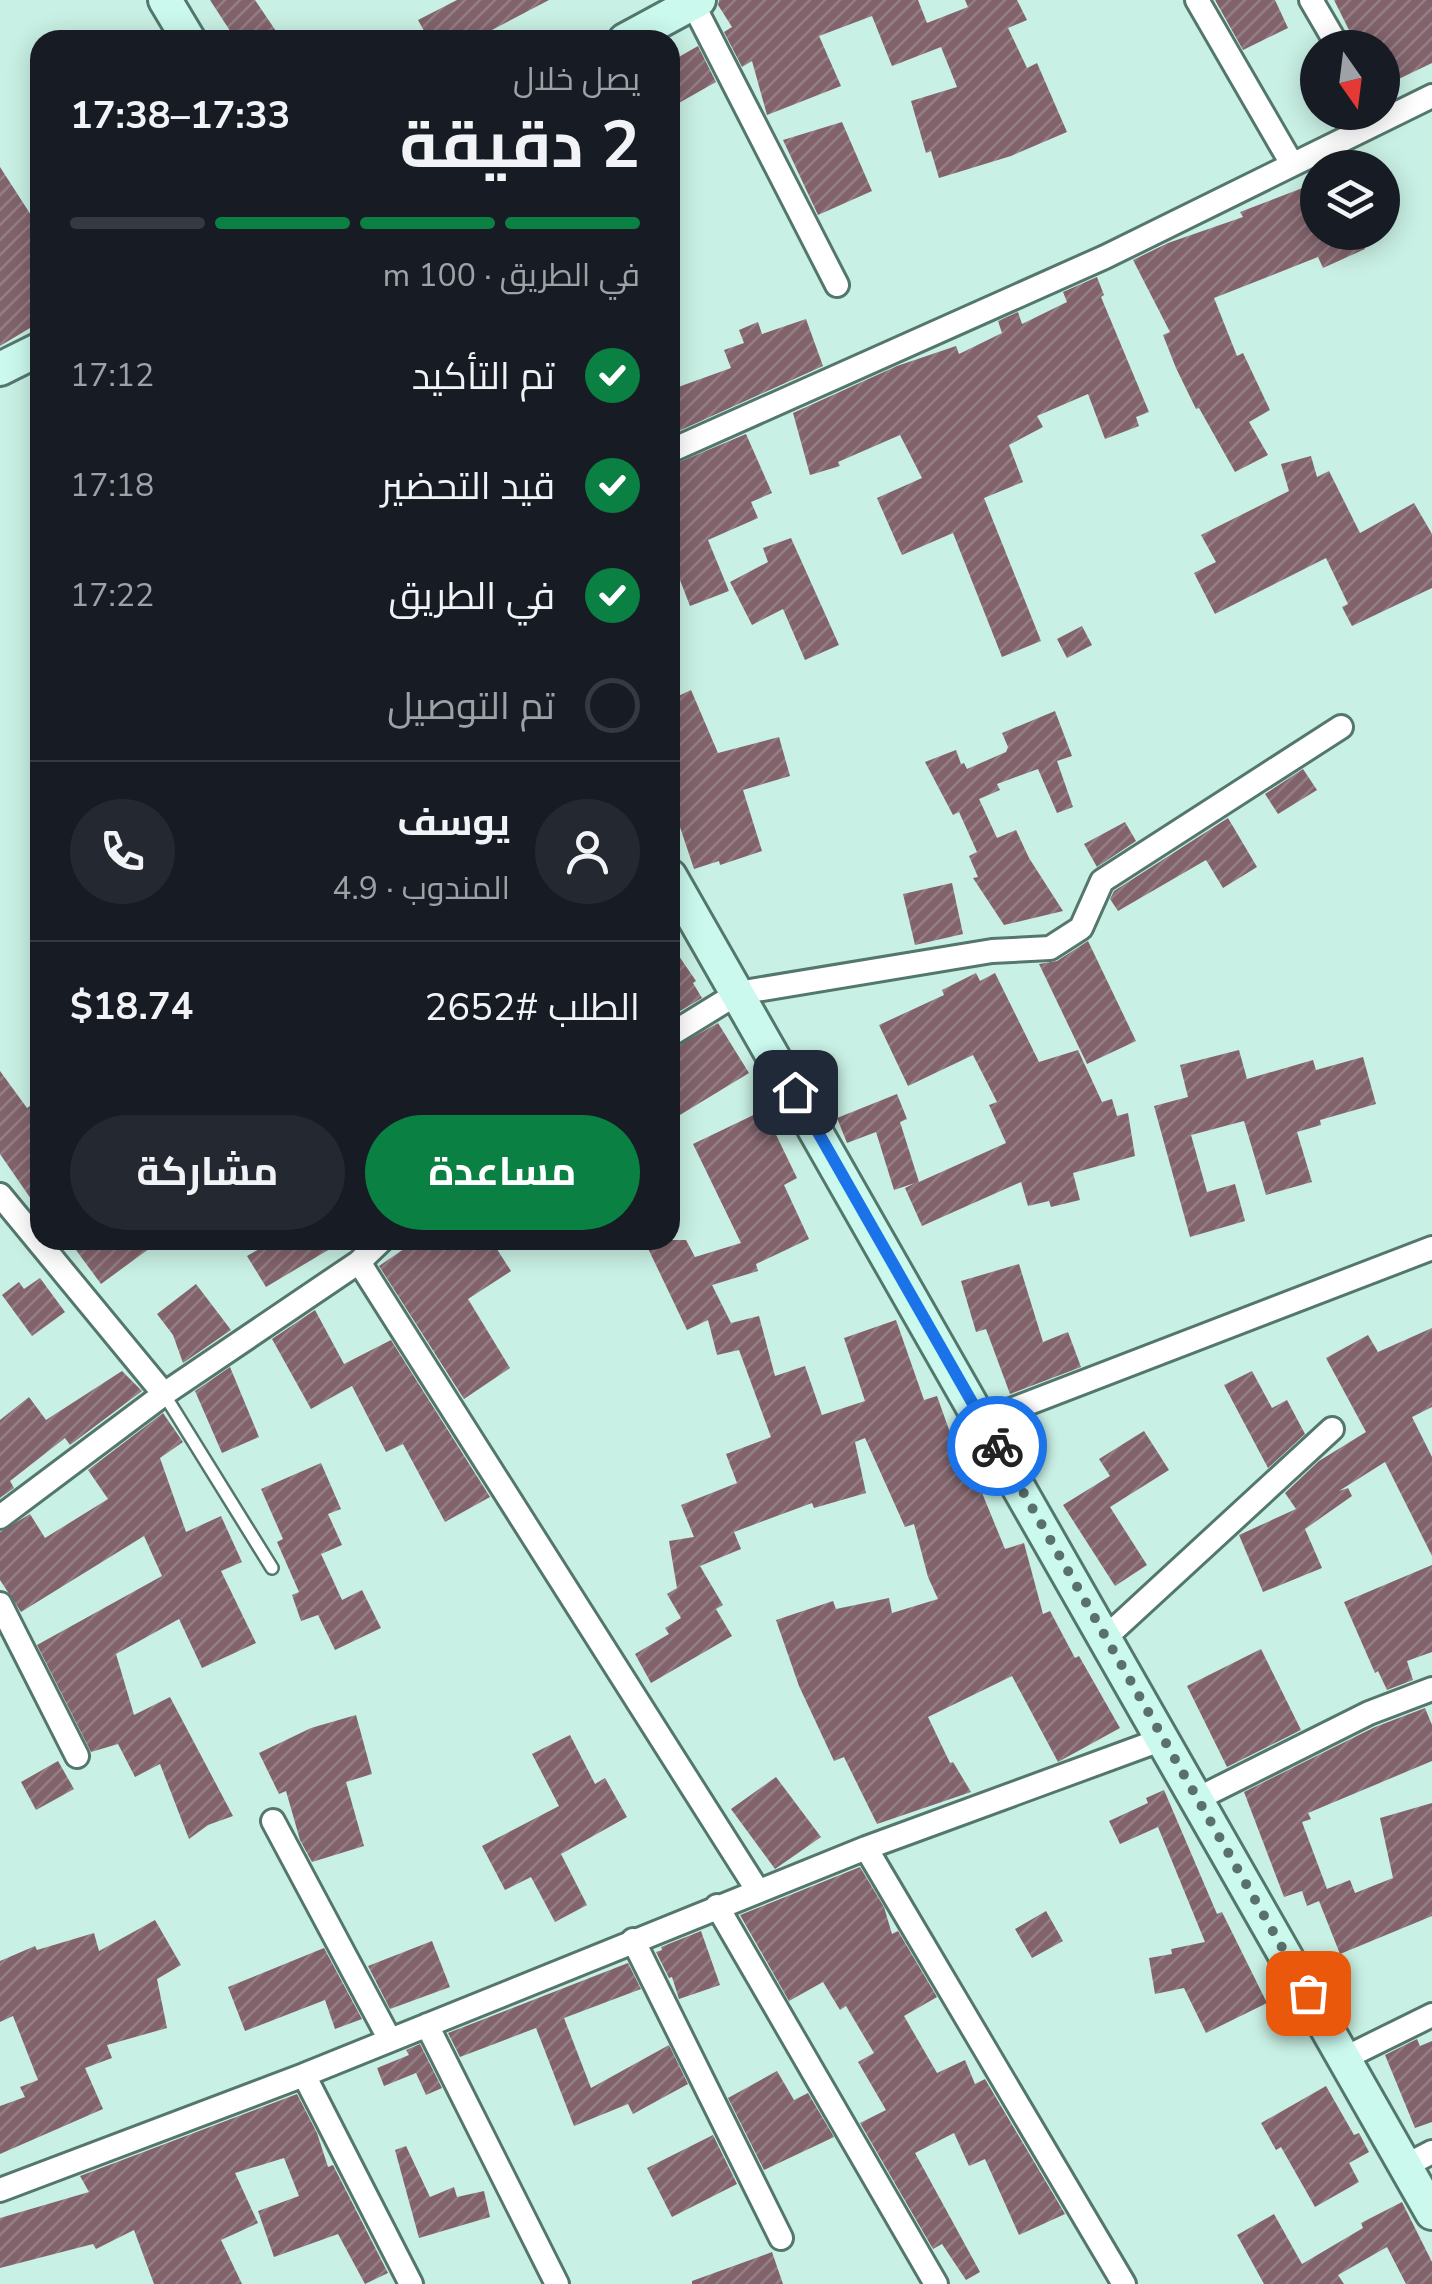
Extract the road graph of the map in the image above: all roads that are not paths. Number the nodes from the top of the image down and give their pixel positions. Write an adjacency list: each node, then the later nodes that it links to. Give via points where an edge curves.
1 (166, 0): 5 (street)
2 (1198, 0): 11 (street)
3 (1310, 0): 7 (street)
4 (696, 2): 6 (street); 12 (street)
5 (182, 30)
6 (644, 30)
7 (1328, 30)
8 (1432, 96): 9 (street)
9 (1400, 108)
10 (1354, 130): 11 (street)
11 (1292, 164): 15 (street, via 1106,257)
12 (836, 286)
13 (30, 354): 14 (street)
14 (0, 369)
15 (680, 447)
16 (1341, 727): 18 (street, via 1102,881 1081,928 1050,948 992,951)
17 (680, 893): 18 (street)
18 (738, 993): 19 (street); 27 (street)
19 (680, 1029)
20 (0, 1195): 21 (street)
21 (30, 1231)
22 (1432, 1248): 27 (street)
23 (45, 1250): 26 (street)
24 (372, 1250): 25 (street)
25 (359, 1262): 26 (street); 39 (street)
26 (164, 1394): 29 (street); 30 (lane)
27 (982, 1421): 32 (street)
28 (1332, 1430): 32 (street)
29 (0, 1517)
30 (272, 1568)
31 (0, 1604): 35 (street)
32 (1105, 1638): 34 (street)
33 (1432, 1689): 36 (street)
34 (1163, 1739): 36 (street); 38 (street)
35 (77, 1756)
36 (1197, 1799): 45 (street)
37 (273, 1820): 44 (street)
38 (866, 1848): 39 (street); 54 (street)
39 (758, 1891): 40 (street)
40 (717, 1906): 41 (street); 53 (street)
41 (634, 1940): 43 (street); 50 (street)
42 (1432, 2015): 45 (street)
43 (427, 2025): 44 (street); 52 (street)
44 (390, 2040): 46 (street)
45 (1345, 2058): 47 (street)
46 (304, 2075): 48 (street); 51 (street)
47 (1418, 2159): 49 (street)
48 (0, 2190)
49 (1432, 2213)
50 (781, 2238)
51 (411, 2284)
52 (557, 2284)
53 (936, 2284)
54 (1124, 2284)

